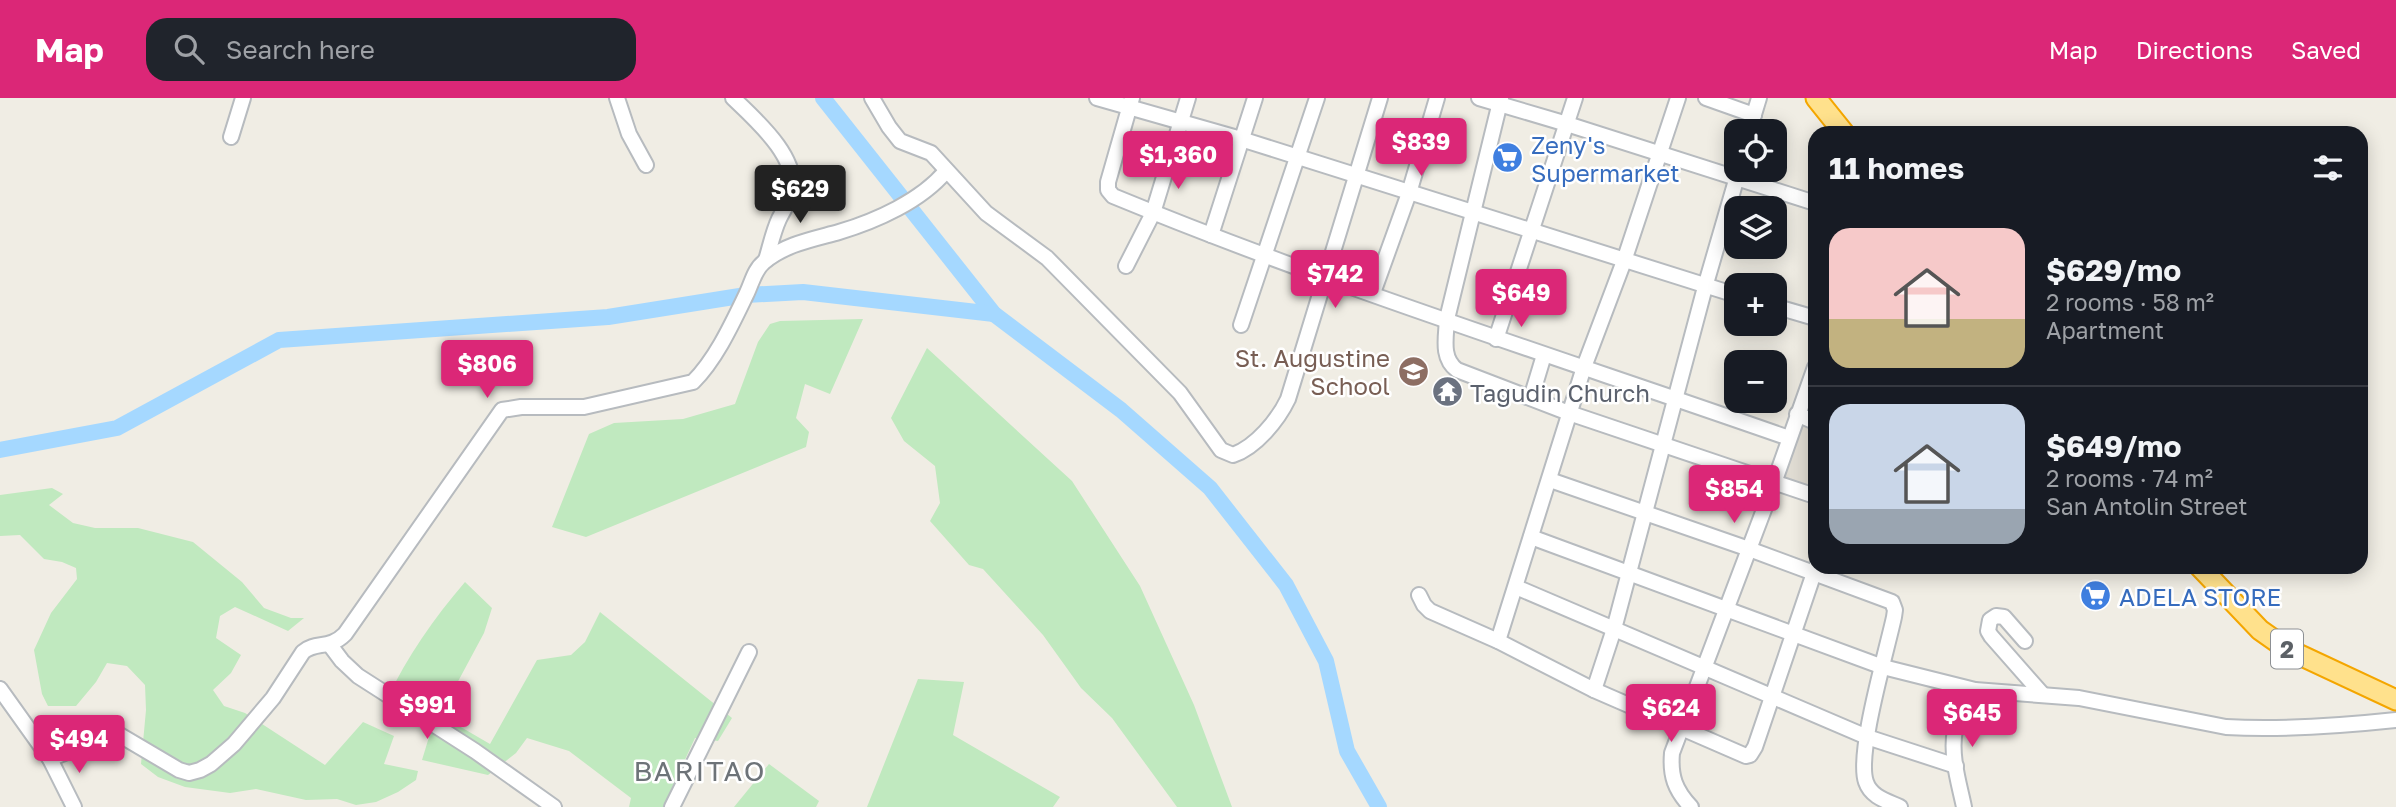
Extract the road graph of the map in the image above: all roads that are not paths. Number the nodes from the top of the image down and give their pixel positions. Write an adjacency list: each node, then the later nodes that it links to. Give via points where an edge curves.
1 (243, 98): 24 (street)
2 (617, 98): 28 (street)
3 (733, 98): 41 (street, via 791,167 791,194)
4 (872, 98): 30 (street, via 900,141 931,153)
5 (1097, 98): 18 (street)
6 (1188, 98): 21 (street)
7 (1255, 98): 25 (street)
8 (1317, 98): 27 (street)
9 (1380, 98): 31 (street)
10 (1437, 98): 34 (street)
11 (1479, 98): 17 (street)
12 (1575, 98): 22 (street)
13 (1678, 98): 26 (street)
14 (1706, 98): 19 (street)
15 (1759, 98): 19 (street)
16 (1816, 98): 23 (highway)
17 (1501, 101): 22 (street); 37 (street)
18 (1130, 102): 21 (street); 36 (street, via 1108,190)
19 (1754, 115): 20 (street)
20 (1753, 119)
21 (1181, 121): 25 (street); 36 (street)
22 (1567, 124): 26 (street); 38 (street)
23 (1838, 126)
24 (231, 137)
25 (1241, 139): 27 (street); 39 (street)
26 (1660, 153): 29 (street); 42 (street)
27 (1297, 157): 31 (street); 40 (street)
28 (646, 165)
29 (1724, 170)
30 (946, 171): 41 (street, via 930,188 882,214); 44 (street, via 986,213 1060,271 1180,393 1225,453 1239,453 1281,414)
31 (1358, 176): 34 (street); 44 (street)
32 (1736, 182): 45 (street)
33 (1759, 182): 35 (street)
34 (1409, 193): 37 (street); 47 (street)
35 (1808, 200)
36 (1153, 213): 39 (street); 43 (street)
37 (1474, 214): 38 (street); 50 (street)
38 (1532, 231): 42 (street); 52 (street)
39 (1211, 235): 40 (street)
40 (1266, 255): 44 (street); 51 (street)
41 (766, 260): 81 (street, via 693,382 584,407 502,410 359,617)
42 (1625, 261): 45 (street); 54 (street)
43 (1126, 266)
44 (1327, 278): 47 (street)
45 (1705, 287): 46 (street); 57 (street)
46 (1724, 292)
47 (1373, 293): 50 (street)
48 (1787, 310): 49 (street)
49 (1808, 316)
50 (1447, 320): 52 (street); 56 (street, via 1446,350 1451,365)
51 (1241, 325)
52 (1496, 339): 53 (street)
53 (1544, 355): 54 (street); 56 (street)
54 (1584, 367): 57 (street); 58 (street)
55 (1808, 385): 59 (street)
56 (1531, 398): 58 (street)
57 (1675, 398): 61 (street); 62 (street)
58 (1569, 413): 62 (street); 63 (street)
59 (1797, 414): 60 (street); 61 (street)
60 (1808, 419)
61 (1789, 438): 64 (street)
62 (1663, 445): 64 (street); 66 (street)
63 (1550, 480): 66 (street); 67 (street)
64 (1774, 483): 65 (street); 68 (street)
65 (1808, 494)
66 (1645, 512): 68 (street); 70 (street)
67 (1531, 537): 70 (street); 74 (street)
68 (1749, 549): 69 (street); 76 (street)
69 (1808, 568)
70 (1628, 571): 76 (street); 77 (street)
71 (1814, 574): 78 (street)
72 (1825, 574): 84 (street, via 1894,606)
73 (2207, 574): 90 (highway, 2, via 2260,631 2287,649)
74 (1516, 587): 77 (street); 79 (street)
75 (1419, 595): 79 (street, via 1430,611)
76 (1728, 609): 78 (street); 83 (street)
77 (1614, 629): 83 (street); 86 (street)
78 (1794, 634): 84 (street); 89 (street)
79 (1498, 641): 86 (street)
80 (2025, 641): 88 (street, via 2004,617 1990,620 1991,636)
81 (330, 645): 94 (street, via 303,652 273,698 234,744 200,770 178,770 110,734); 97 (street, via 358,676)
82 (748, 652): 98 (street)
83 (1703, 667): 89 (street); 92 (street)
84 (1883, 667): 87 (street); 93 (street)
85 (0, 689): 94 (street)
86 (1594, 690): 92 (street)
87 (1975, 690): 88 (street); 95 (street, via 1955,727)
88 (2043, 695): 91 (street, via 2226,727)
89 (1772, 698): 92 (street, via 1750,755); 93 (street)
90 (2396, 699)
91 (2396, 720)
92 (1680, 729): 99 (street, via 1672,753 1672,779)
93 (1867, 737): 95 (street); 100 (street, via 1866,782 1879,798)
94 (50, 759): 96 (street)
95 (1956, 766): 101 (street)
96 (74, 807)
97 (554, 807)
98 (673, 807)
99 (1691, 807)
100 (1900, 807)
101 (1964, 807)

